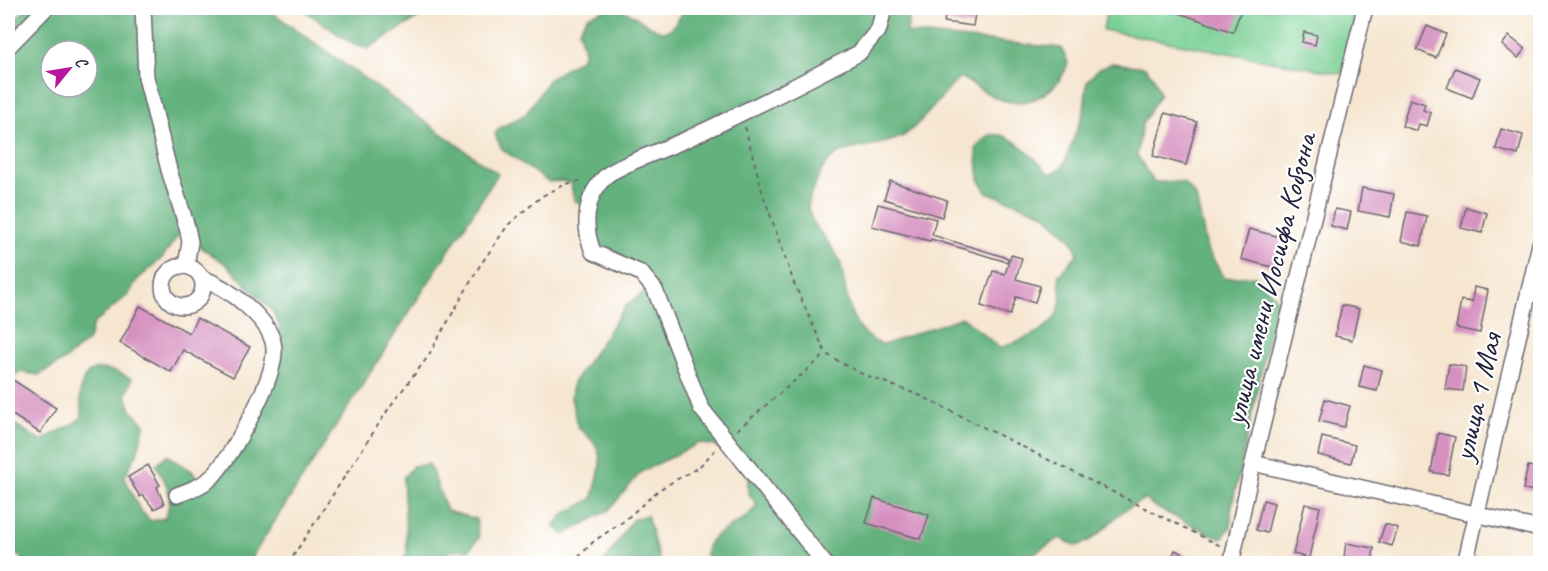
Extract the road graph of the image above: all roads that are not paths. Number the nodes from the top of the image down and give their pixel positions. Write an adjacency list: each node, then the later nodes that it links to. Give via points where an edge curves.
1 (46, 8): 5 (street)
2 (143, 8): 7 (street, via 146,77 187,227 190,242)
3 (884, 8): 14 (street, via 879,29 859,53 607,175 592,193 586,217 586,234 593,252 641,273 655,290 701,408)
4 (1365, 8): 9 (street, улица имени Иосифа Кобзона)
5 (8, 47)
6 (1540, 244): 11 (street, улица 1 Мая)
7 (186, 266): 8 (street); 8 (street, via 177,266 164,278 163,287 171,302 188,306 196,302 202,295)
8 (202, 278): 10 (street, via 216,283 250,309 268,330 274,354 267,380 237,445 212,477)
9 (1253, 463): 11 (street); 13 (street, улица имени Иосифа Кобзона)
10 (177, 495)
11 (1477, 516): 12 (street); 15 (street, улица 1 Мая)
12 (1540, 529)
13 (1232, 558)
14 (825, 564)
15 (1465, 564)

